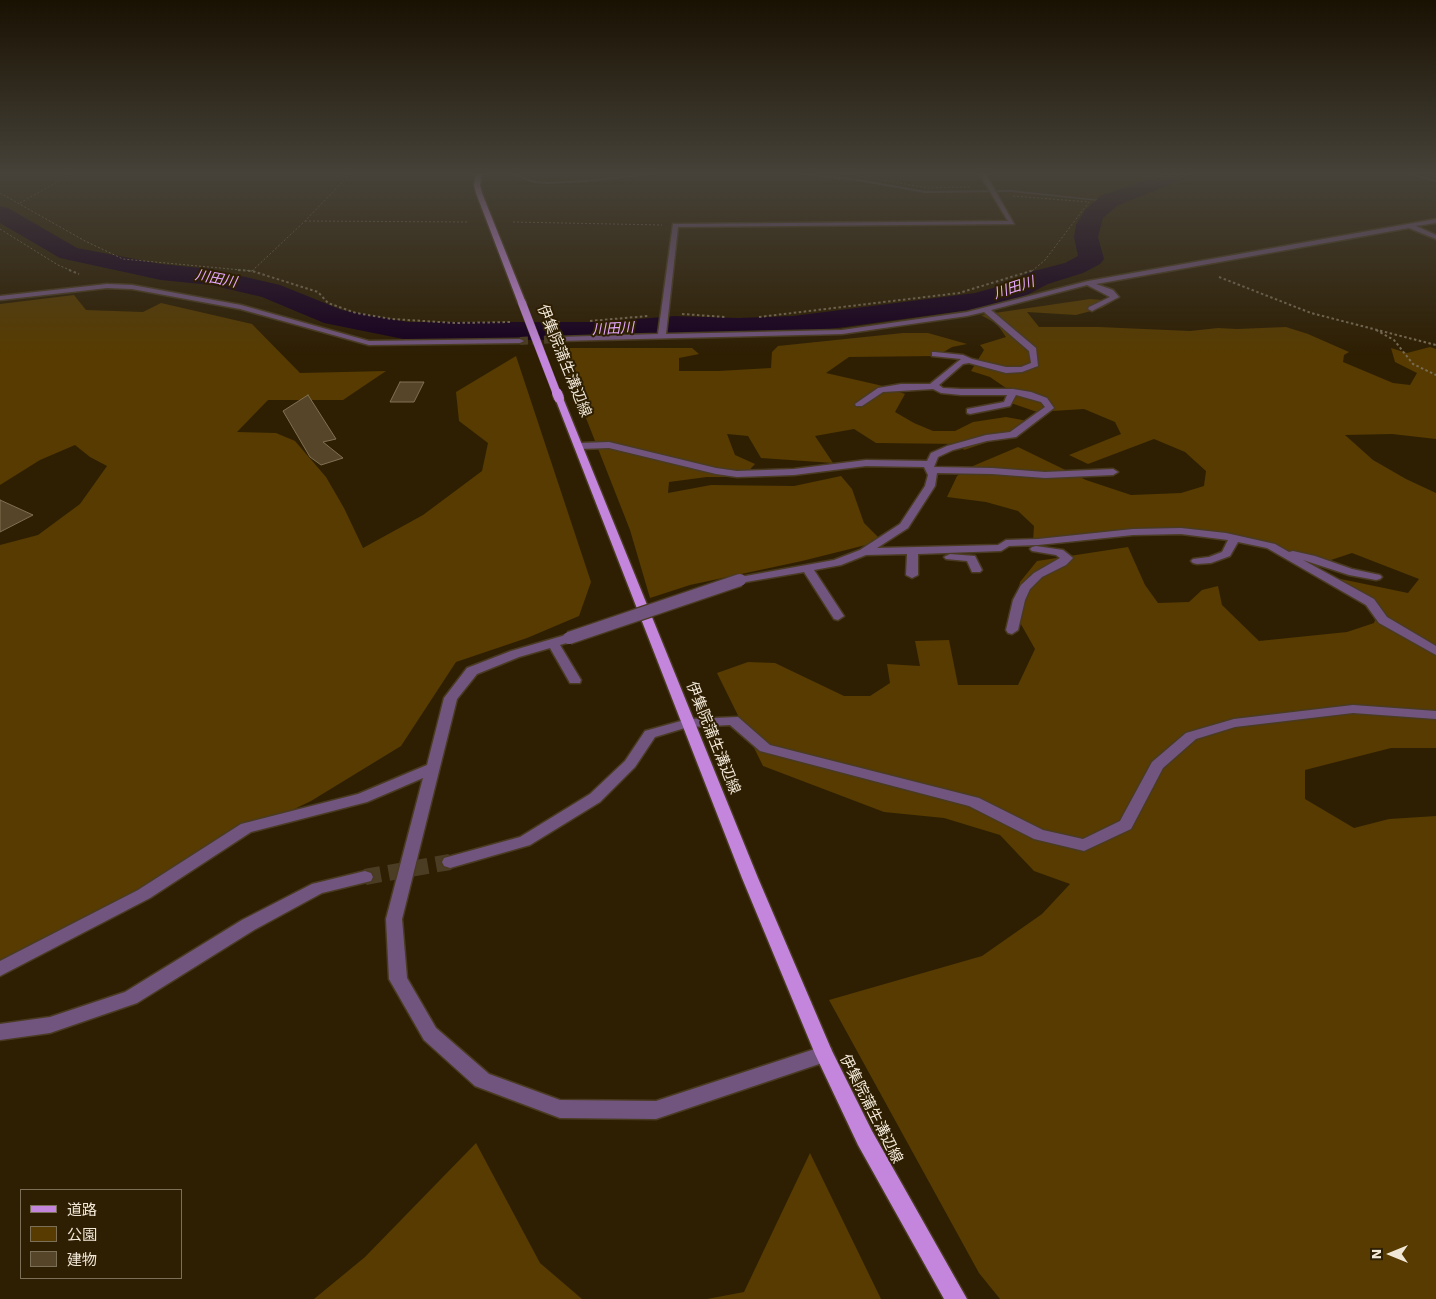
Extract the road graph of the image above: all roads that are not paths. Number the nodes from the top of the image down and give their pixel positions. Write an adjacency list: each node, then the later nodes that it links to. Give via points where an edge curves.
1 (495, 234): 17 (main road, 伊集院蒲生溝辺線, bridge)
2 (674, 234): 8 (street)
3 (1366, 234): 4 (street)
4 (1088, 282): 6 (street); 7 (street, via 1115,297)
5 (0, 298): 10 (street, via 107,286 132,287 242,307 369,343)
6 (985, 309): 8 (street, via 842,332); 12 (street, via 1032,350 1035,364 1006,370)
7 (1092, 309)
8 (662, 336): 9 (street)
9 (558, 339)
10 (520, 341)
11 (934, 354): 12 (street, via 963,357)
12 (969, 361): 13 (street, via 961,362)
13 (935, 386): 14 (street, via 941,390 961,392); 15 (street, via 881,390)
14 (1013, 392): 16 (street, via 1007,404); 18 (street, via 1044,400 1050,408 1013,435 986,438 950,448 934,456)
15 (859, 404)
16 (970, 411)
17 (579, 446): 18 (street, via 609,445 737,474 794,472 866,463); 37 (main road, 伊集院蒲生溝辺線)
18 (931, 467): 19 (street, via 1046,475); 23 (street, via 930,486 904,526)
19 (1113, 472)
20 (1025, 534): 22 (street)
21 (1234, 538): 22 (street, via 1181,531 1133,532); 24 (street, via 1271,546); 26 (street, via 1226,554)
22 (1004, 546): 25 (street); 32 (street, via 1051,549 1067,558 1025,587)
23 (864, 552): 25 (street); 27 (street, via 837,563)
24 (1280, 552): 30 (street); 34 (street, via 1370,602 1383,620)
25 (913, 553): 28 (street, via 971,558); 29 (street)
26 (1196, 561)
27 (807, 568): 31 (street); 33 (street, bridge, via 740,580)
28 (976, 570)
29 (912, 575)
30 (1376, 577)
31 (838, 616)
32 (1012, 630)
33 (553, 643): 35 (street); 38 (street, via 472,671 451,698)
34 (1436, 651)
35 (575, 680)
36 (1436, 716): 37 (street, via 1354,709 1234,723 1191,736 1157,765 1126,825 1084,845 1039,835 974,802 765,748 733,720)
37 (688, 723): 39 (street, via 650,734 630,764 595,798 525,841); 43 (main road, 伊集院蒲生溝辺線)
38 (433, 768): 41 (street, via 362,798 246,828 144,894); 43 (street, via 394,919 398,979 430,1034 482,1080 560,1108 656,1110)
39 (450, 862)
40 (365, 877): 42 (street, via 318,888 248,925 131,998 50,1025)
41 (0, 969)
42 (0, 1032)
43 (824, 1054): 44 (main road, 伊集院蒲生溝辺線, via 865,1138)
44 (956, 1299)

